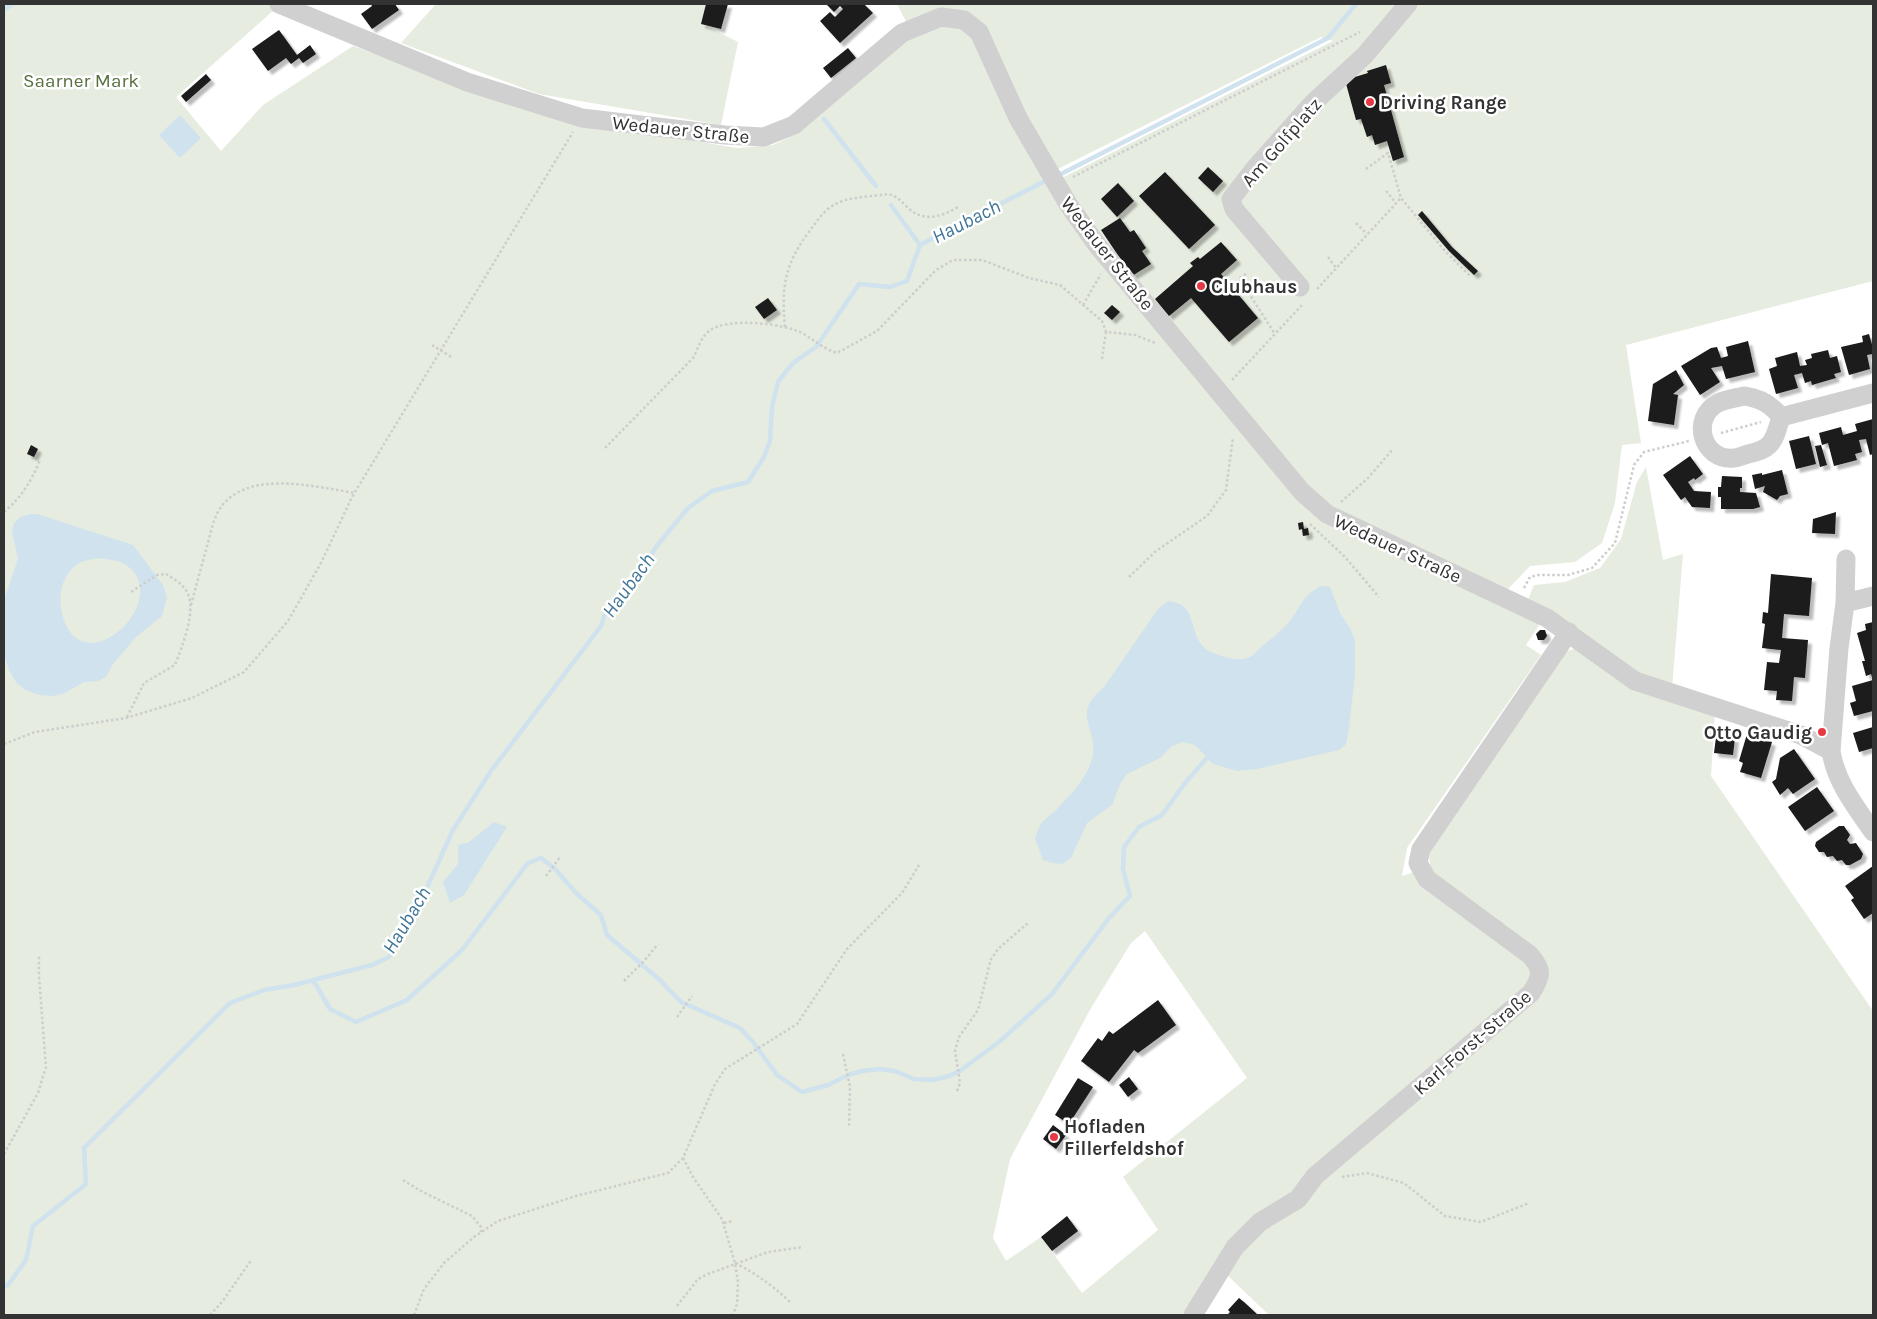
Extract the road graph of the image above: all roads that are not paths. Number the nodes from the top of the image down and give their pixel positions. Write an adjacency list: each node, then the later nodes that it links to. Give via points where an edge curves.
1 (279, 4): 9 (street, Wedauer Straße, via 467,82 582,118 764,138 794,125 902,33 941,16 964,20 979,32 1018,118 1082,225 1302,492 1327,514 1548,618)
2 (1408, 4): 3 (street, Am Golfplatz, via 1364,55 1312,104 1232,199 1234,209)
3 (1300, 287)
4 (1873, 393): 5 (street)
5 (1781, 417)
6 (1846, 559): 8 (street)
7 (1873, 596): 8 (street)
8 (1845, 603): 10 (street, via 1838,648)
9 (1569, 632): 10 (street, Wedauer Straße, via 1635,681 1801,734); 12 (street, Karl-Forst-Straße, via 1421,849 1418,863 1427,879 1530,955 1539,965 1540,979 1532,993 1315,1176 1298,1199 1260,1222 1235,1247)
10 (1831, 751): 11 (street, via 1845,791)
11 (1873, 832)
12 (1193, 1315)

